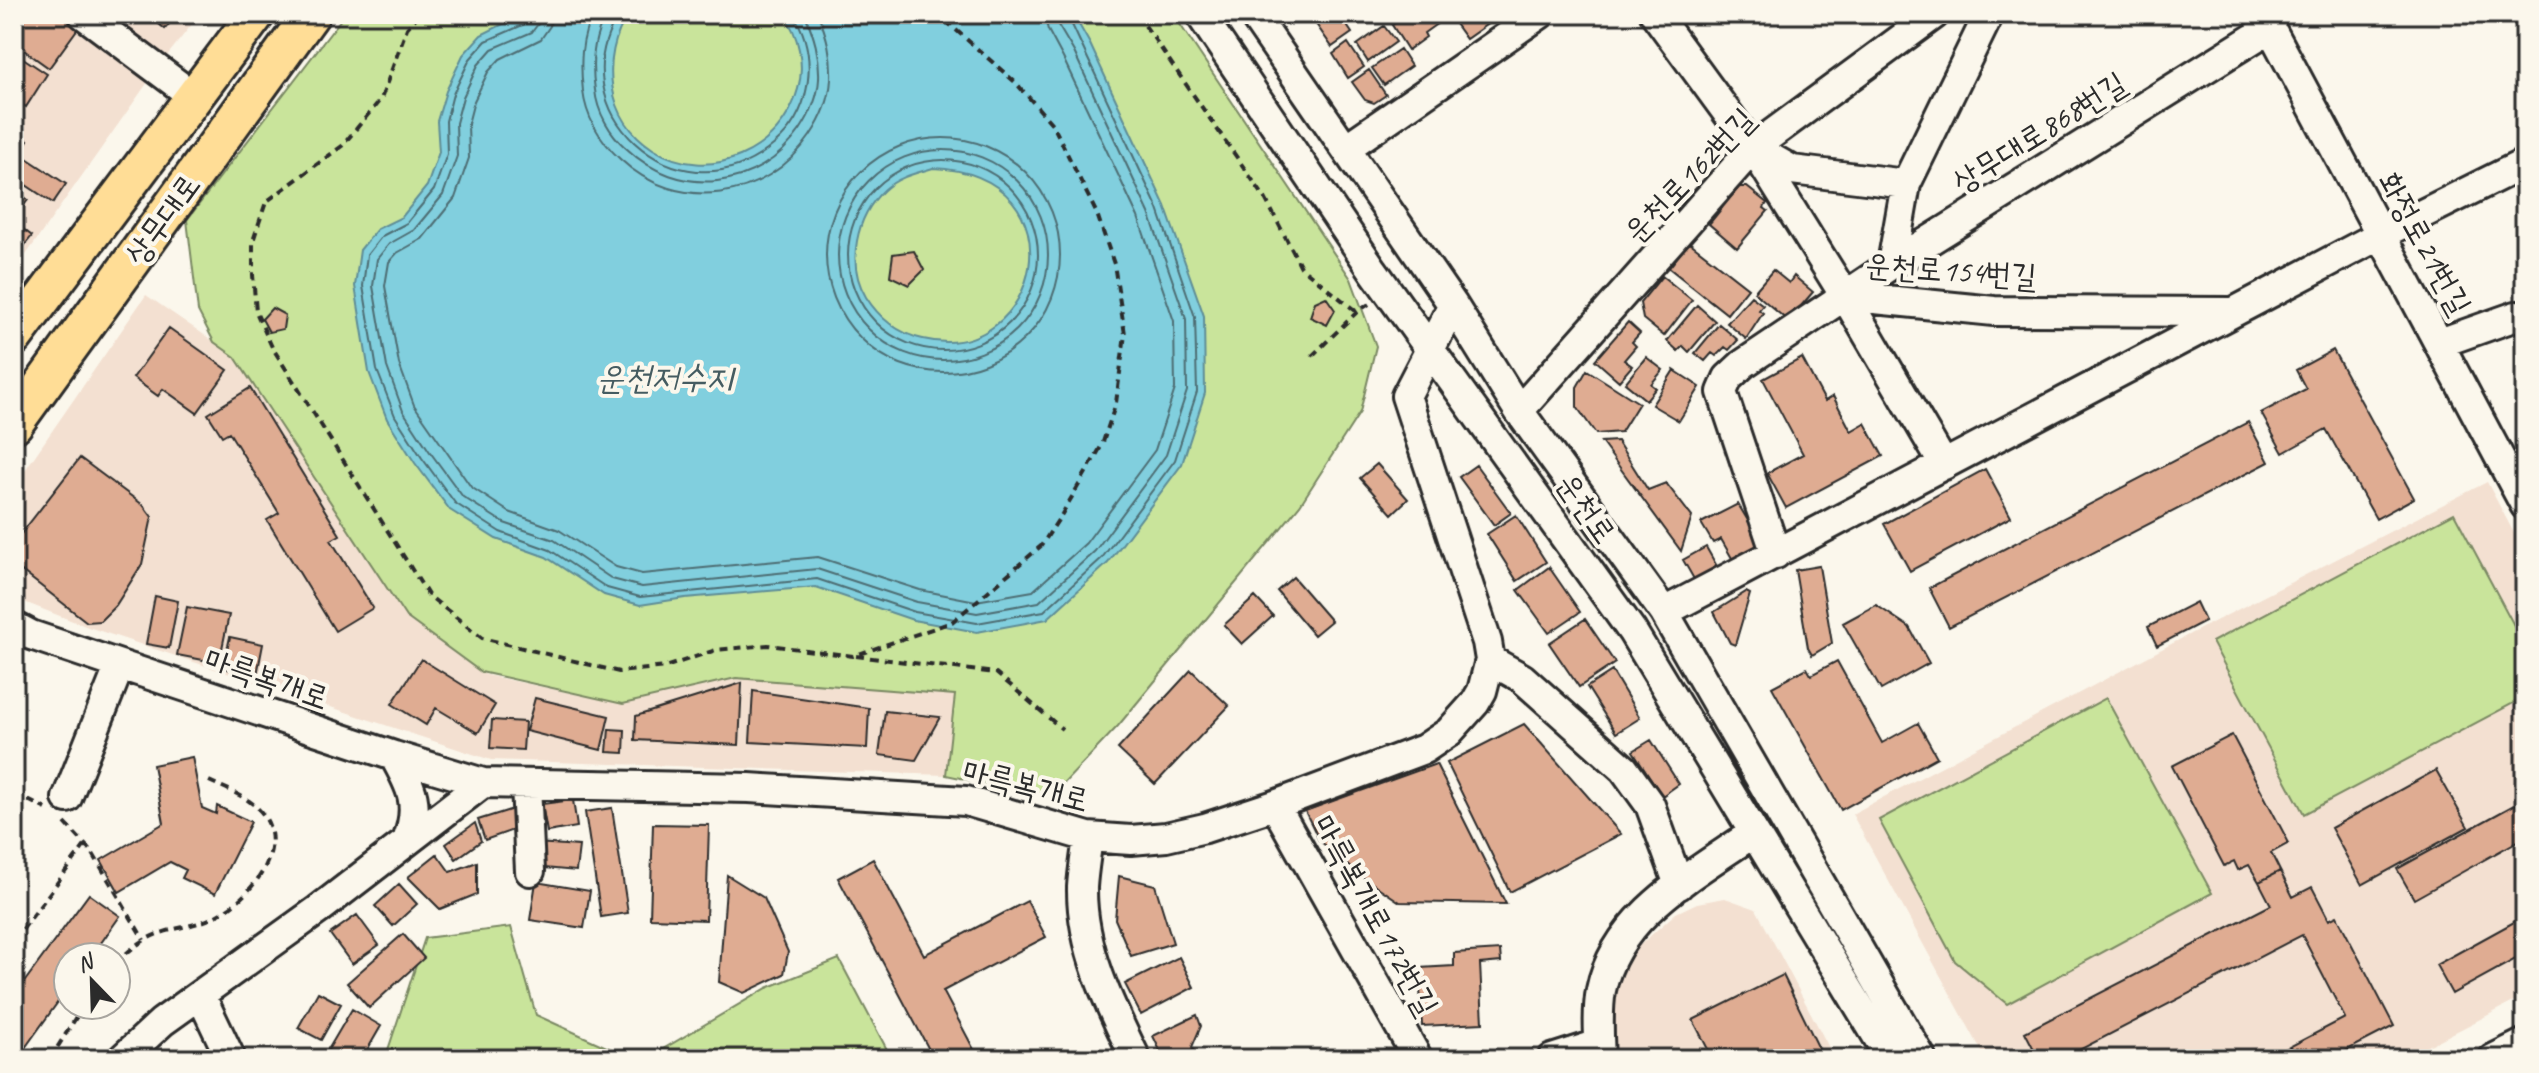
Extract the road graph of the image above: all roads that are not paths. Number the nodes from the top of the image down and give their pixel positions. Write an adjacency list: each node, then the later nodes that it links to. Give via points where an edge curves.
1 (83, 14): 11 (street)
2 (256, 14): 11 (main road, 상무대로)
3 (311, 14): 26 (main road, 상무대로)
4 (1200, 14): 24 (street, 운천로)
5 (1253, 14): 12 (street, 운천로)
6 (1540, 14): 12 (street)
7 (1655, 14): 13 (street, 상무대로868번길)
8 (1935, 14): 13 (street, 운천로162번길)
9 (1989, 14): 15 (street, 상무대로868번길)
10 (2267, 21): 16 (street, 화정로21번길); 17 (street, 상무대로868번길)
11 (193, 96): 22 (main road, 상무대로)
12 (1346, 148): 19 (street, 운천로)
13 (1753, 148): 15 (street, 상무대로868번길, via 1792,170); 18 (street, 상무대로868번길); 25 (street, 운천로162번길)
14 (2525, 163): 16 (street, 운천로154번길)
15 (1906, 184): 17 (street)
16 (2380, 235): 20 (street, 운천로154번길); 23 (street, 화정로21번길)
17 (1892, 264): 18 (street, 상무대로868번길)
18 (1845, 296): 20 (street, 운천로154번길, via 1994,311); 27 (street, 상무대로868번길); 29 (street, 운천로154번길, via 1743,364 1722,392)
19 (1453, 305): 24 (street); 25 (street, 운천로)
20 (2237, 312): 27 (street, 운천로154번길)
21 (2525, 316): 23 (street)
22 (14, 337)
23 (2440, 343): 28 (street, 화정로21번길)
24 (1430, 349): 32 (street, via 1406,396); 39 (street, 운천로, via 1632,631)
25 (1519, 411): 30 (street, 운천로)
26 (14, 424)
27 (1944, 465): 29 (street, 운천로154번길)
28 (2525, 505)
29 (1776, 554): 30 (street, 운천로154번길)
30 (1664, 612): 53 (street, 운천로)
31 (20, 632): 33 (street, 마륵복개로)
32 (1490, 660): 37 (street, 마륵복개로, via 1482,691 1449,732 1424,749); 43 (street, via 1522,678 1624,769 1650,805)
33 (120, 665): 34 (street, 마륵복개로); 38 (street)
34 (394, 756): 35 (street, 마륵복개로); 41 (street, via 413,796 415,821)
35 (483, 783): 36 (street, 마륵복개로); 41 (street)
36 (526, 784): 40 (street, 마륵복개로, via 749,788 966,801); 42 (street)
37 (1275, 805): 40 (street, 마륵복개로, via 1166,837); 50 (street, 마륵복개로172번길)
38 (59, 809)
39 (1753, 833): 43 (street); 52 (street, 운천로)
40 (1088, 837): 49 (street, via 1082,887 1085,922 1106,997)
41 (407, 841): 44 (street)
42 (530, 871)
43 (1679, 885): 46 (street, via 1637,920 1608,965 1600,993)
44 (201, 996): 47 (street); 48 (street)
45 (2525, 1043): 54 (street)
46 (1600, 1051): 51 (street)
47 (122, 1059)
48 (231, 1059)
49 (1136, 1059)
50 (1418, 1059)
51 (1552, 1059)
52 (1891, 1059)
53 (1922, 1059)
54 (2493, 1059)

